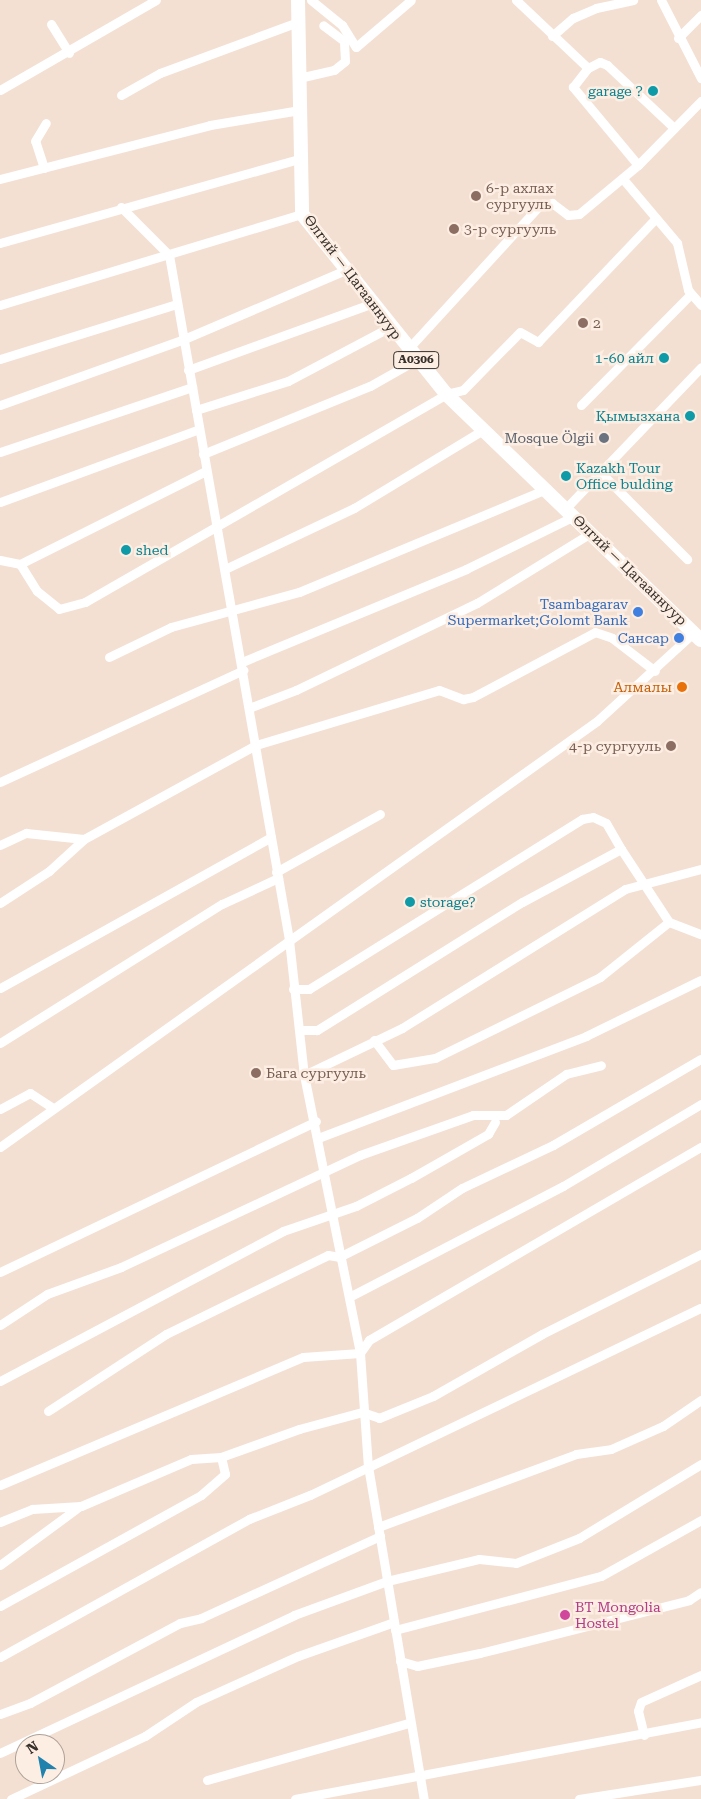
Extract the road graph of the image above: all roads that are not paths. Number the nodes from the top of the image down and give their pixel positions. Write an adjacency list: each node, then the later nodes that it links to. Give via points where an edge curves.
1 (156, 0): 14 (street)
2 (298, 0): 9 (highway, Өлгий — Цагааннуур)
3 (311, 0): 4 (street, via 342,25 356,47)
4 (411, 0)
5 (516, 0): 12 (street)
6 (634, 0): 12 (street, via 588,11)
7 (661, 0): 13 (street)
8 (701, 15): 13 (street)
9 (298, 22): 19 (street, via 160,73); 21 (highway, Өлгий — Цагааннуур)
10 (51, 24): 14 (street)
11 (323, 25): 16 (street, via 344,41 345,61 334,70)
12 (552, 36): 15 (street)
13 (678, 38): 17 (street)
14 (69, 53): 18 (street)
15 (588, 68): 23 (street, via 600,62 607,65); 25 (street, via 573,86)
16 (304, 77)
17 (701, 78)
18 (0, 90)
19 (121, 94)
20 (701, 101): 23 (street)
21 (300, 110): 24 (highway, Өлгий — Цагааннуур); 26 (street, via 210,125)
22 (46, 123): 26 (street, via 35,141)
23 (674, 128): 25 (street)
24 (302, 158): 29 (street); 30 (highway, Өлгий — Цагааннуур)
25 (638, 166): 28 (street)
26 (44, 168): 27 (street)
27 (0, 179)
28 (622, 179): 31 (street); 42 (street, via 579,214 568,215 552,203 538,207)
29 (121, 207): 32 (street); 33 (street)
30 (302, 214): 33 (street); 34 (highway, Өлгий — Цагааннуур / A0306)
31 (656, 218): 35 (street, via 682,250); 47 (street, via 538,342 520,332 462,390)
32 (0, 243)
33 (169, 255): 37 (street); 38 (street)
34 (346, 270): 36 (highway, Өлгий — Цагааннуур / A0306); 41 (street)
35 (691, 294): 39 (street); 49 (street)
36 (373, 303): 40 (highway, Өлгий — Цагааннуур / A0306); 45 (street)
37 (177, 304): 41 (street); 43 (street)
38 (0, 305)
39 (701, 305)
40 (390, 327): 42 (highway, Өлгий — Цагааннуур / A0306); 50 (street, via 288,381)
41 (184, 339): 45 (street); 48 (street)
42 (412, 354): 47 (highway, Өлгий — Цагааннуур / A0306); 54 (street, via 370,386)
43 (0, 359)
44 (701, 367): 56 (street)
45 (188, 370): 46 (street)
46 (192, 386): 50 (street); 53 (street)
47 (446, 394): 52 (highway, Өлгий — Цагааннуур / A0306); 60 (street)
48 (0, 405)
49 (581, 405)
50 (196, 410): 51 (street)
51 (199, 429): 54 (street); 58 (street)
52 (483, 430): 57 (highway, Өлгий — Цагааннуур / A0306); 65 (street, via 354,508)
53 (0, 452)
54 (203, 454): 55 (street)
55 (206, 471): 60 (street); 64 (street)
56 (601, 473): 59 (street); 62 (street)
57 (547, 489): 59 (highway, Өлгий — Цагааннуур / A0306); 66 (street, via 299,592)
58 (0, 502)
59 (570, 512): 61 (highway, Өлгий — Цагааннуур / A0306); 69 (street, via 466,569)
60 (215, 526): 64 (street, via 71,608 59,609 46,602); 65 (street)
61 (591, 533): 67 (highway, Өлгий — Цагааннуур / A0306); 71 (street, via 477,603 296,690)
62 (687, 559)
63 (0, 560): 64 (street)
64 (20, 564)
65 (225, 569): 66 (street)
66 (233, 609): 68 (street, via 171,627); 69 (street)
67 (698, 636): 70 (street)
68 (110, 657)
69 (242, 666): 71 (street); 73 (street)
70 (655, 671): 72 (street, via 612,638 594,632 473,697 463,699 439,690); 85 (street, via 597,721)
71 (249, 708): 72 (street)
72 (256, 745): 75 (street); 76 (street)
73 (0, 782)
74 (380, 814): 80 (street)
75 (271, 837): 80 (street); 87 (street)
76 (84, 839): 77 (street, via 26,834); 82 (street, via 49,871)
77 (0, 846)
78 (621, 849): 81 (street); 88 (street, via 606,823 593,817 582,819 309,989); 89 (street, via 522,902 317,1030)
79 (701, 869): 81 (street)
80 (277, 875): 85 (street); 91 (street, via 222,904)
81 (642, 882): 83 (street); 90 (street)
82 (0, 902)
83 (669, 922): 84 (street); 90 (street, via 600,977 435,1058 392,1066)
84 (701, 934)
85 (289, 940): 88 (street); 96 (street)
86 (701, 980): 100 (street, via 586,1036)
87 (0, 988)
88 (293, 989): 89 (street)
89 (300, 1030): 94 (street)
90 (374, 1040): 94 (street)
91 (0, 1043)
92 (701, 1059): 106 (street, via 553,1145 510,1163)
93 (600, 1065): 103 (street, via 566,1074 506,1115 473,1115 380,1147)
94 (304, 1075): 98 (street)
95 (701, 1104): 108 (street, via 563,1186)
96 (53, 1108): 97 (street, via 30,1093); 101 (street)
97 (0, 1109)
98 (316, 1121): 100 (street); 107 (street)
99 (495, 1122): 104 (street, via 488,1134)
100 (318, 1138): 103 (street)
101 (0, 1147)
102 (701, 1147): 111 (street, via 369,1340)
103 (321, 1174): 104 (street); 110 (street, via 120,1267 47,1294)
104 (333, 1216): 106 (street); 112 (street, via 319,1216 283,1231)
105 (701, 1254): 115 (street, via 542,1334 433,1396 379,1418)
106 (339, 1257): 108 (street); 114 (street, via 328,1255 166,1334)
107 (0, 1272)
108 (349, 1297): 111 (street)
109 (701, 1308): 118 (street)
110 (0, 1325)
111 (360, 1353): 115 (street); 119 (street, via 304,1358)
112 (0, 1381)
113 (701, 1400): 123 (street, via 663,1426 611,1449 576,1454)
114 (48, 1411)
115 (362, 1412): 116 (street); 118 (street)
116 (221, 1457): 120 (street, via 191,1459); 127 (street, via 225,1474 201,1494)
117 (701, 1464): 125 (street, via 579,1538 516,1563 479,1559)
118 (368, 1466): 123 (street); 129 (street, via 249,1519)
119 (0, 1485)
120 (80, 1506): 122 (street, via 32,1510); 124 (street)
121 (701, 1520): 128 (street, via 601,1576)
122 (0, 1522)
123 (379, 1532): 125 (street); 132 (street, via 201,1618 180,1623 30,1703)
124 (0, 1565)
125 (387, 1580): 128 (street); 136 (street, via 294,1615)
126 (701, 1592): 130 (street, via 689,1600 480,1653 417,1666)
127 (0, 1606)
128 (395, 1626): 130 (street); 140 (street, via 298,1656 196,1702 145,1736)
129 (0, 1657)
130 (400, 1661): 134 (street)
131 (701, 1676): 135 (street, via 641,1702 638,1711)
132 (0, 1714)
133 (701, 1722): 135 (street)
134 (409, 1723): 137 (street); 138 (street)
135 (644, 1734): 137 (street)
136 (0, 1754)
137 (420, 1776): 141 (street); 142 (street)
138 (207, 1780)
139 (701, 1780): 143 (street)
140 (10, 1799)
141 (295, 1799)
142 (424, 1799)
143 (579, 1799)

